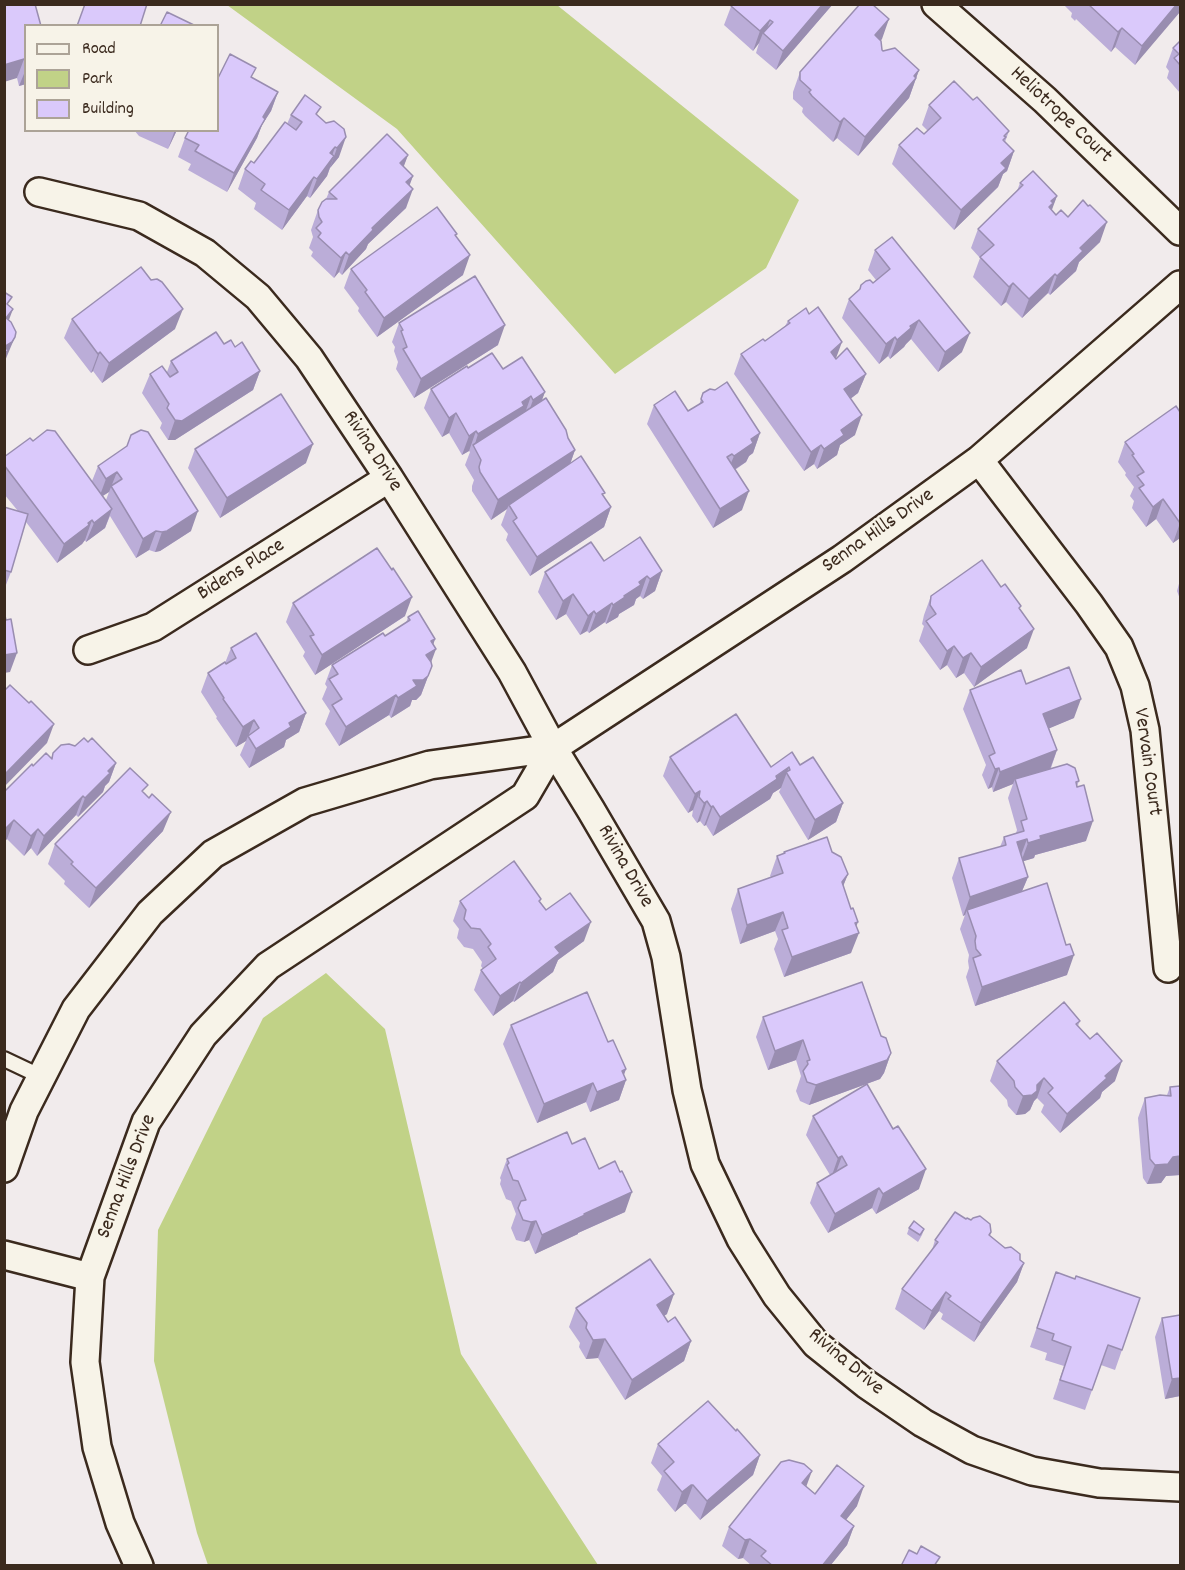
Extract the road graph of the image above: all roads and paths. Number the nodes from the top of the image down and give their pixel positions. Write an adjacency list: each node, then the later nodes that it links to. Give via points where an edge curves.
1 (936, 4): 3 (street, Heliotrope Court, via 1045,100)
2 (39, 192): 6 (street, Rivina Drive, via 139,216 205,252 258,297 302,350)
3 (1180, 231)
4 (1180, 285): 5 (street, Senna Hills Drive)
5 (979, 460): 8 (street, Senna Hills Drive, via 842,559); 9 (street, Vervain Court, via 1119,647 1135,686 1145,730)
6 (389, 478): 7 (street, Bidens Place, via 153,627); 8 (street, Rivina Drive, via 512,672)
7 (88, 650)
8 (553, 748): 11 (street, Senna Hills Drive, via 430,765 305,802 213,854 150,913 76,1010); 14 (street, Senna Hills Drive, via 525,796 268,966 203,1035 146,1122); 15 (street, Rivina Drive, via 656,921 666,957 687,1090 705,1164 741,1239 777,1296 816,1344 875,1391 972,1450 1032,1471 1098,1483)
9 (1168, 968)
10 (4, 1059): 11 (lane)
11 (42, 1077): 12 (street, Senna Hills Drive, via 24,1111)
12 (4, 1168)
13 (4, 1255): 14 (street)
14 (90, 1277): 16 (street, Senna Hills Drive, via 85,1362 97,1448 120,1523)
15 (1180, 1487)
16 (139, 1566)

